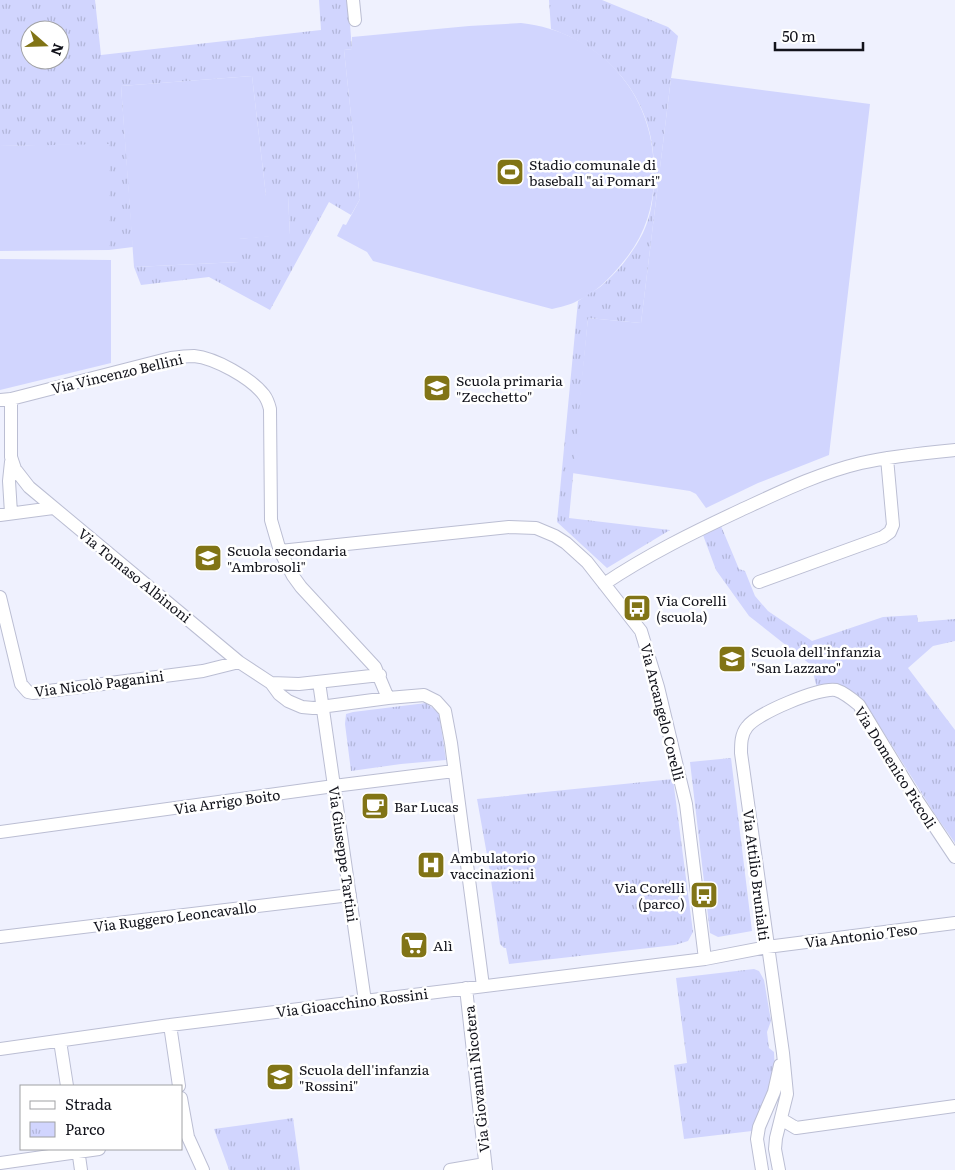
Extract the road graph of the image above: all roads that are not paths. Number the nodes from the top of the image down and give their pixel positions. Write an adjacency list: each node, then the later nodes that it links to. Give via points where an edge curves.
1 (353, 0): 2 (street)
2 (355, 20)
3 (6, 399): 5 (street, Via Tomaso Albinoni); 9 (street, Via Vincenzo Bellini, via 178,357 194,356 228,368 255,385 266,397 270,410 271,520)
4 (955, 450): 6 (street)
5 (11, 457): 7 (street, Via Tomaso Albinoni, via 20,477); 8 (street, Via Tomaso Albinoni)
6 (887, 458): 10 (street, via 893,525 890,532); 11 (street, via 797,484 707,526)
7 (53, 508): 8 (street); 13 (street, Via Tomaso Albinoni)
8 (6, 514)
9 (280, 551): 11 (street, Via Arcangelo Corelli, via 509,527 536,528 566,543); 14 (street, Via Vincenzo Bellini, via 301,587 365,654)
10 (759, 582)
11 (604, 584): 28 (street, Via Arcangelo Corelli, via 641,631 658,687 686,804)
12 (0, 597): 13 (street, Via Nicolò Paganini, via 21,684 28,692 203,671)
13 (239, 662): 16 (street, Via Tomaso Albinoni)
14 (380, 675): 15 (street); 17 (street)
15 (319, 682): 16 (street); 18 (street)
16 (271, 683): 18 (street, Via Tomaso Albinoni, via 288,701 302,707)
17 (388, 698): 18 (street, Via Tomaso Albinoni); 20 (street, Via Tomaso Albinoni, via 424,695 443,707)
18 (323, 708): 21 (street, Via Giuseppe Tartini)
19 (771, 710): 23 (street, Via Domenico Piccoli, via 822,690 846,694 859,705); 27 (street, Via Attilio Brunialti, via 746,728 741,753)
20 (454, 771): 21 (street, Via Arrigo Boito); 29 (street, Via Tomaso Albinoni)
21 (334, 786): 22 (street, Via Arrigo Boito); 24 (street, Via Giuseppe Tartini)
22 (0, 832)
23 (955, 858)
24 (350, 894): 26 (street, Via Ruggero Leoncavallo); 31 (street, Via Giuseppe Tartini)
25 (955, 923): 27 (street, Via Antonio Teso)
26 (0, 937)
27 (767, 947): 28 (street, Via Antonio Teso); 35 (street, Via Attilio Brunialti)
28 (705, 959): 29 (street, Via Gioacchino Rossini)
29 (483, 986): 30 (street, Via Gioacchino Rossini)
30 (466, 988): 31 (street, Via Gioacchino Rossini); 45 (street, Via Giovanni Nicotera)
31 (365, 1001): 32 (street, Via Gioacchino Rossini)
32 (170, 1025): 33 (street, Via Gioacchino Rossini); 37 (street)
33 (60, 1041): 34 (street, Via Gioacchino Rossini); 36 (street)
34 (0, 1049)
35 (783, 1052): 38 (street, Via Attilio Brunialti); 38 (street, Via Attilio Brunialti)
36 (68, 1085)
37 (179, 1085)
38 (780, 1093): 41 (street, Via Attilio Brunialti); 49 (street, Via Attilio Brunialti, via 759,1126)
39 (955, 1106): 41 (street, via 796,1128)
40 (182, 1108): 42 (street)
41 (781, 1119): 50 (street, Via Attilio Brunialti, via 776,1138)
42 (185, 1138): 47 (street)
43 (78, 1150): 44 (street); 46 (street)
44 (0, 1163)
45 (485, 1167): 48 (street)
46 (81, 1170)
47 (203, 1170)
48 (450, 1170)
49 (762, 1170)
50 (779, 1170)

